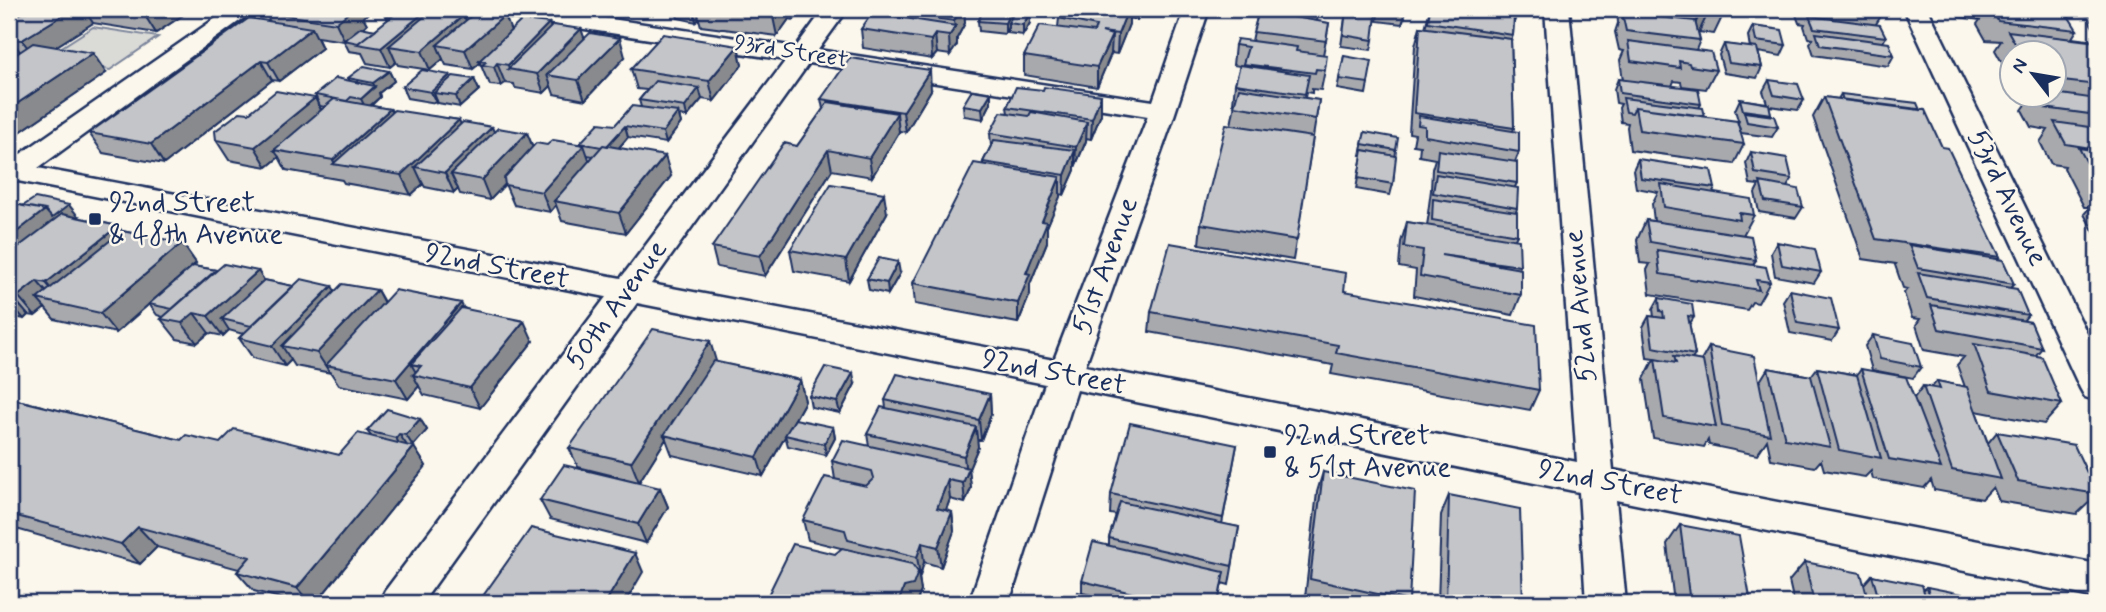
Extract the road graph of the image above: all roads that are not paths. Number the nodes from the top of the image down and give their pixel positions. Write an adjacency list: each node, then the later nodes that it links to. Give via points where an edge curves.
1 (21, 9): 8 (street)
2 (244, 9): 11 (street)
3 (836, 9): 9 (street, 50th Avenue)
4 (1197, 9): 10 (street, 51st Avenue)
5 (1557, 9): 15 (street, 52nd Avenue)
6 (1916, 9): 14 (street, 53rd Avenue)
7 (512, 10): 9 (street, 93rd Street)
8 (9, 14)
9 (803, 54): 10 (street, 93rd Street); 12 (street, 50th Avenue)
10 (1163, 110): 13 (street, 51st Avenue)
11 (10, 173): 12 (street, 92nd Street)
12 (626, 292): 13 (street, 92nd Street); 17 (street, 50th Avenue)
13 (1065, 375): 15 (street, 92nd Street); 18 (street, 51st Avenue)
14 (2097, 388)
15 (1596, 481): 16 (street, 92nd Street); 19 (street, 52nd Avenue)
16 (2097, 581)
17 (399, 603)
18 (989, 603)
19 (1606, 603)

